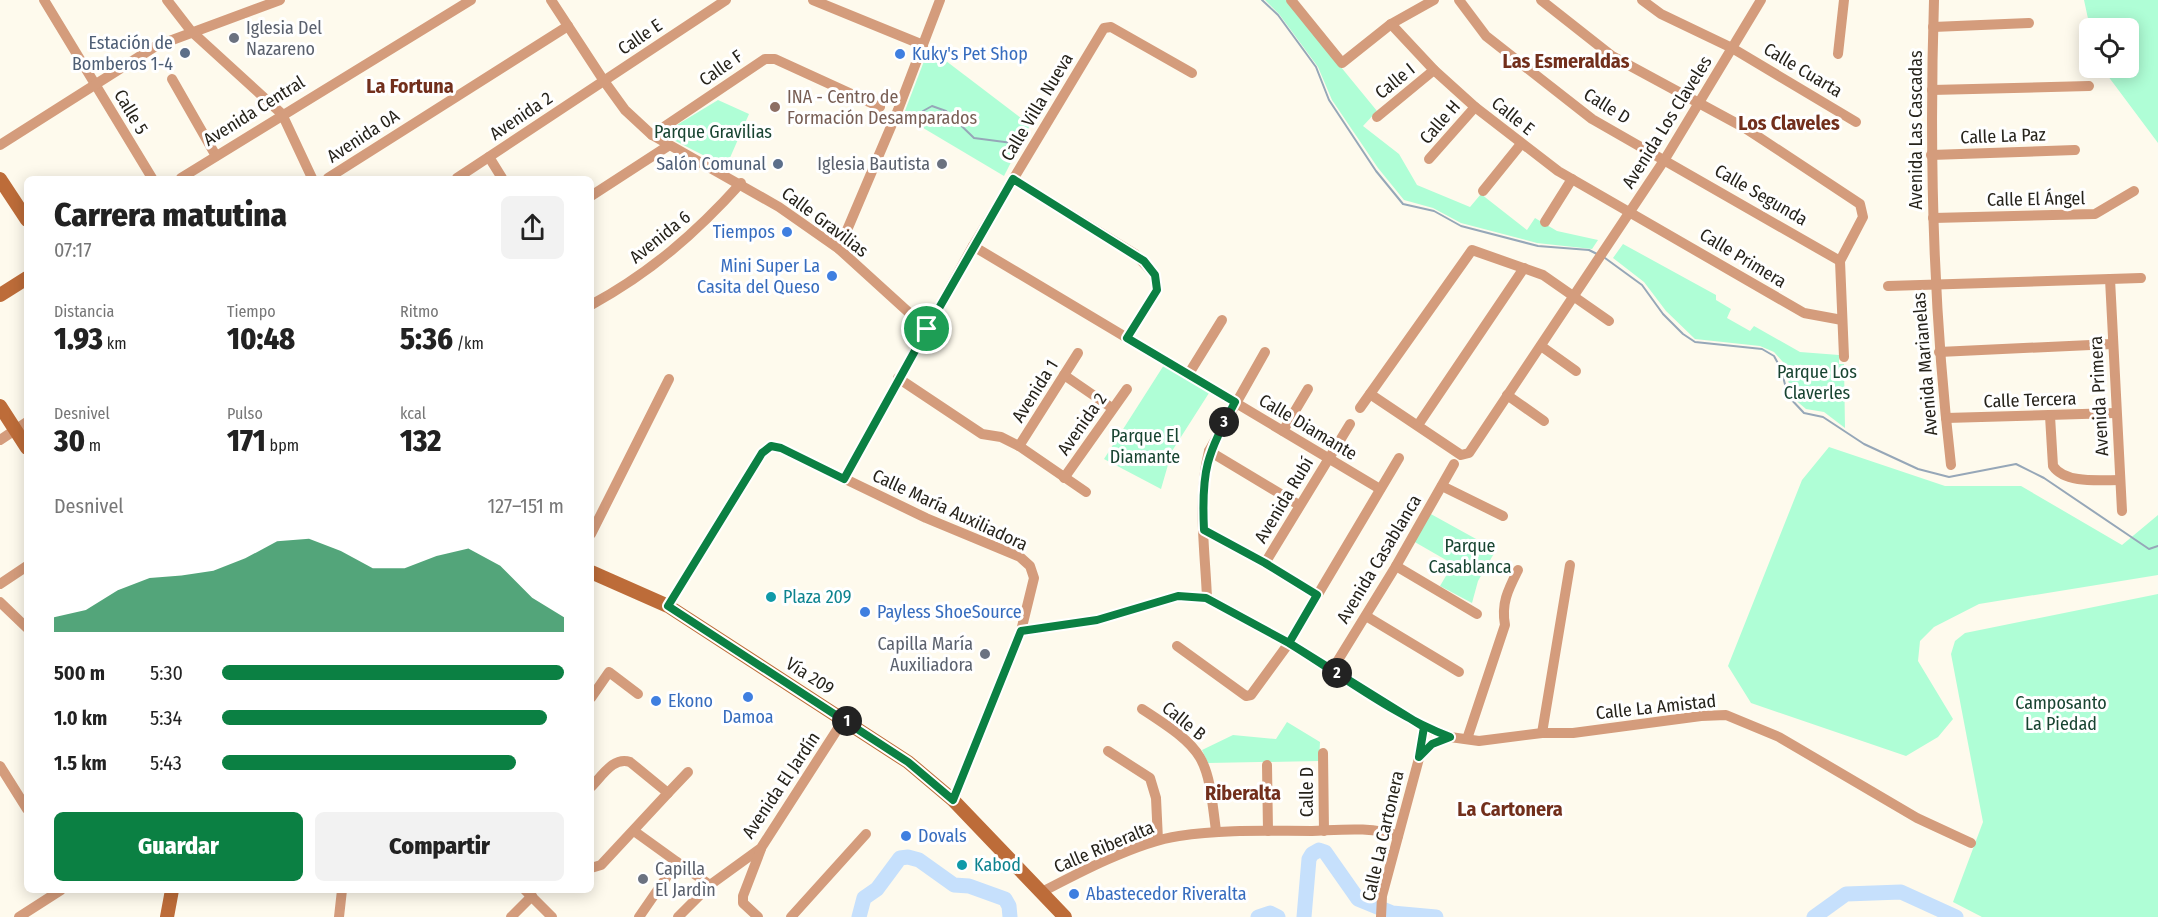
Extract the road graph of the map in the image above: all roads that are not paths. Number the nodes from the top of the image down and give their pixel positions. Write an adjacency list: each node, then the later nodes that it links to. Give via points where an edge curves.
1 (44, 0): 29 (street, Calle 5)
2 (167, 0): 21 (street)
3 (471, 0): 35 (street, Avenida Central)
4 (551, 0): 19 (street, Calle Gravilias)
5 (726, 0): 28 (street, Calle E)
6 (813, 0): 22 (street)
7 (939, 0): 22 (street)
8 (1291, 0): 18 (street, via 1342,63)
9 (1434, 0): 18 (street)
10 (1459, 0): 47 (street, Calle D, via 1486,36 1544,83 1592,119)
11 (1541, 0): 32 (street, via 1612,56)
12 (1642, 0): 23 (street)
13 (1761, 0): 23 (street, Avenida Los Claveles)
14 (1844, 0): 24 (street)
15 (1934, 0): 20 (street, Avenida Las Cascadas)
16 (276, 1): 21 (street)
17 (2029, 23): 20 (street)
18 (1391, 24): 25 (street, Calle E)
19 (568, 26): 28 (street, Calle Gravilias); 51 (street, Avenida 0A)
20 (1933, 27): 31 (street, Avenida Las Cascadas)
21 (191, 31): 29 (street, via 156,46); 35 (street)
22 (923, 45): 66 (street)
23 (1732, 48): 32 (street, Avenida Los Claveles); 37 (street, Calle Cuarta)
24 (1838, 54)
25 (1434, 70): 34 (street, Calle E); 36 (street, Calle I)
26 (1192, 73): 54 (street, Calle Villa Nueva, via 1111,27 1104,28)
27 (172, 79): 44 (street)
28 (603, 81): 38 (street, Calle Gravilias, via 625,110); 45 (street, Avenida 2)
29 (95, 85): 40 (street); 48 (street, Calle 5)
30 (2089, 87): 31 (street)
31 (1932, 90): 43 (street, Avenida Las Cascadas)
32 (1698, 104): 47 (street, Avenida Los Claveles); 68 (street, via 1745,128 1857,200 1863,217)
33 (880, 106): 38 (street, Calle F, via 775,59 765,59)
34 (1475, 107): 39 (street, Calle E); 46 (street, Calle H)
35 (282, 114): 44 (street, Avenida Central); 50 (street)
36 (1377, 117)
37 (1856, 122)
38 (652, 135): 41 (street, Calle Gravilias)
39 (1521, 144): 55 (street, Calle E); 58 (street)
40 (0, 145)
41 (668, 146): 57 (street, Calle Gravilias); 60 (street)
42 (2075, 150): 43 (street, Calle La Paz)
43 (1931, 155): 63 (street, Avenida Las Cascadas)
44 (216, 156): 49 (street, Avenida Central)
45 (489, 157): 52 (street, Avenida 2); 53 (street)
46 (1429, 159)
47 (1665, 159): 61 (street, Avenida Los Claveles); 68 (street, Calle Segunda)
48 (151, 176)
49 (184, 176)
50 (311, 176)
51 (331, 176)
52 (460, 176)
53 (501, 176)
54 (1013, 179): 65 (street, Calle Villa Nueva); 82 (street, via 1135,254 1151,269 1157,290)
55 (1572, 179): 61 (street, Calle E); 64 (street)
56 (0, 180): 62 (main road)
57 (741, 183): 66 (street, Calle Gravilias); 77 (street, Avenida 6, via 672,253)
58 (1483, 191)
59 (2134, 191): 63 (street, Calle El Ángel, via 2095,214)
60 (594, 194)
61 (1631, 211): 76 (street, Avenida Los Claveles); 79 (street, Calle Primera, via 1804,313)
62 (24, 216)
63 (1933, 218): 67 (street, Avenida Las Cascadas)
64 (1545, 222)
65 (973, 246): 81 (street, Calle Villa Nueva); 82 (street, Calle Diamante)
66 (839, 249): 81 (street, Calle Gravilias)
67 (1934, 260): 73 (street, Avenida Marianelas)
68 (1840, 261): 79 (street)
69 (1524, 268): 76 (street, via 1543,275); 96 (street, via 1472,250); 107 (street)
70 (2141, 278): 71 (street)
71 (2110, 279): 73 (street); 83 (street, Avenida Primera)
72 (24, 280): 75 (main road)
73 (1935, 285): 74 (street); 86 (street, Avenida Marianelas)
74 (1888, 286)
75 (0, 295)
76 (1573, 295): 80 (street); 84 (street, Avenida Los Claveles)
77 (594, 303)
78 (1222, 320): 91 (street)
79 (1842, 320): 88 (street)
80 (1609, 321)
81 (927, 329): 92 (street, Calle Villa Nueva)
82 (1127, 338): 91 (street, Calle Diamante)
83 (2112, 344): 86 (street); 102 (street, Avenida Primera)
84 (1541, 346): 89 (street); 97 (street, Avenida Los Claveles)
85 (1264, 351): 98 (street)
86 (1939, 352): 104 (street, Avenida Marianelas)
87 (1078, 353): 90 (street, Avenida 1)
88 (1844, 357)
89 (1576, 371)
90 (1064, 375): 100 (street); 111 (street, Avenida 1)
91 (1188, 375): 98 (street, Calle Diamante)
92 (898, 378): 111 (street, via 982,434 1001,437); 118 (street, Calle Villa Nueva)
93 (669, 379): 126 (street)
94 (1308, 388): 109 (street)
95 (1127, 389): 100 (street, Avenida 2)
96 (1370, 394): 101 (street); 107 (street)
97 (1507, 395): 105 (street); 107 (street, Avenida Los Claveles, via 1465,456)
98 (1235, 402): 109 (street, Calle Diamante); 112 (street)
99 (0, 406): 108 (main road)
100 (1112, 408): 117 (street, Avenida 2)
101 (1360, 408)
102 (2115, 413): 103 (street, Calle Tercera); 119 (street, Avenida Primera)
103 (2050, 416): 104 (street, Calle Tercera); 119 (street, via 2056,470 2083,479)
104 (1946, 418): 116 (street, Avenida Marianelas)
105 (1544, 421)
106 (1350, 424): 113 (street, Avenida Rubí)
107 (1418, 425)
108 (21, 426): 110 (street)
109 (1283, 431): 113 (street, Calle Diamante)
110 (0, 440)
111 (1019, 446): 117 (street)
112 (1209, 451): 123 (street); 127 (street, via 1202,490)
113 (1328, 458): 121 (street, Calle Diamante); 123 (street, Avenida Rubí)
114 (1399, 458): 121 (street)
115 (1454, 464): 120 (street, Avenida Casablanca)
116 (1951, 465)
117 (1065, 478): 122 (street)
118 (844, 479): 138 (street, Calle María Auxiliadora, via 771,446 762,453); 142 (street, Calle María Auxiliadora, via 1020,556 1030,566 1034,578)
119 (2120, 480): 124 (street, Avenida Primera)
120 (1442, 486): 125 (street); 130 (street, Avenida Casablanca)
121 (1380, 489): 135 (street)
122 (1086, 492)
123 (1299, 505): 128 (street, Avenida Rubí)
124 (2122, 511)
125 (1503, 516)
126 (594, 528)
127 (1204, 530): 128 (street); 136 (street)
128 (1265, 563): 135 (street)
129 (1570, 565): 152 (street)
130 (1396, 566): 139 (street); 140 (street, Avenida Casablanca)
131 (24, 568): 134 (street)
132 (1518, 570): 154 (street, via 1504,598 1505,625)
133 (594, 573): 138 (main road, Vía 209)
134 (0, 584)
135 (1317, 595): 143 (street)
136 (1206, 598): 142 (street, via 1178,596 1097,620); 143 (street, Calle La Amistad)
137 (0, 602): 141 (street)
138 (668, 606): 150 (main road, Vía 209)
139 (1477, 614)
140 (1366, 616): 145 (street, Avenida Casablanca); 146 (street)
141 (24, 625)
142 (1021, 631): 163 (street, Calle María Auxiliadora)
143 (1289, 643): 144 (street, via 1251,695 1246,696); 145 (street, Calle La Amistad)
144 (1177, 646)
145 (1332, 670): 151 (street, Calle La Amistad)
146 (1459, 672)
147 (594, 694): 148 (street, via 609,672)
148 (638, 694)
149 (1142, 709): 166 (street, Calle B, via 1198,751 1210,782)
150 (844, 719): 163 (main road, Vía 209, via 908,762); 173 (street, Avenida El Jardín)
151 (1424, 727): 153 (street, Calle La Amistad); 157 (street, Calle La Cartonera)
152 (1542, 733): 154 (street, Calle La Amistad); 172 (street, Calle La Amistad, via 1573,733 1726,715 1779,737 1917,818)
153 (1450, 737): 154 (street, Calle La Amistad); 157 (street, via 1432,744)
154 (1467, 739)
155 (1107, 751): 171 (street, via 1150,778 1156,798)
156 (1323, 753): 168 (street, Calle D)
157 (1419, 757): 170 (street, Calle La Cartonera)
158 (1267, 765): 167 (street)
159 (0, 766): 164 (street)
160 (688, 772): 162 (street)
161 (594, 784): 162 (street, via 623,760)
162 (668, 793): 165 (street)
163 (953, 800): 181 (main road, Vía 209)
164 (24, 804)
165 (634, 831): 174 (street); 175 (street, via 601,865)
166 (1216, 831): 167 (street, Calle Riberalta); 171 (street, Calle Riberalta)
167 (1268, 831): 168 (street, Calle Riberalta)
168 (1324, 831): 170 (street, Calle Riberalta, via 1386,832)
169 (866, 834): 190 (street)
170 (1398, 836): 192 (street, Calle La Cartonera, via 1382,896)
171 (1158, 840): 181 (street, Calle Riberalta)
172 (1971, 843)
173 (761, 848): 176 (street, Avenida El Jardín); 189 (street, via 743,896 743,903)
174 (677, 862): 176 (street); 187 (street)
175 (594, 866)
176 (710, 885): 188 (street, Avenida El Jardín)
177 (56, 893): 182 (street)
178 (171, 893): 183 (main road)
179 (342, 893): 184 (street)
180 (528, 893): 185 (street); 186 (street)
181 (1040, 893): 191 (main road, Vía 209)
182 (19, 917)
183 (167, 917)
184 (339, 917)
185 (511, 917)
186 (552, 917)
187 (639, 917)
188 (678, 917)
189 (758, 917)
190 (791, 917)
191 (1065, 917)
192 (1381, 917)

